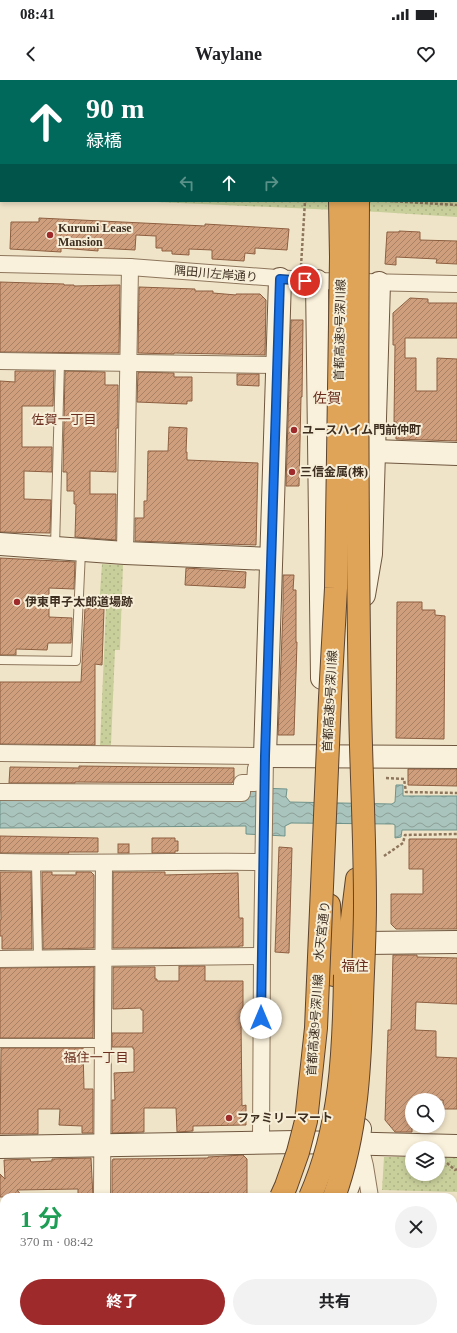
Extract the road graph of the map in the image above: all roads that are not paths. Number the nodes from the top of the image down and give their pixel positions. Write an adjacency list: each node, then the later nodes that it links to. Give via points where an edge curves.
1 (340, 202): 52 (highway, 首都高速9号深川線, bridge, via 336,588 316,1028 306,1121 296,1158)
2 (358, 202): 10 (highway, 首都高速9号深川線, bridge)
3 (370, 202): 10 (highway, via 368,291)
4 (0, 264): 5 (street, 隅田川左岸通り)
5 (130, 267): 6 (street, 隅田川左岸通り); 13 (street)
6 (280, 279): 7 (street, 隅田川左岸通り); 14 (main road)
7 (317, 281): 8 (street, 隅田川左岸通り); 24 (main road, via 322,704 332,728)
8 (379, 283): 9 (street, 隅田川左岸通り); 15 (main road)
9 (457, 284)
10 (358, 329): 55 (highway, 首都高速9号深川線, bridge, via 360,703 365,906 358,1086 344,1168)
11 (0, 361): 12 (street)
12 (60, 362): 13 (street); 18 (lane)
13 (128, 364): 14 (street); 20 (street)
14 (278, 365): 21 (main road)
15 (374, 452): 16 (main road); 25 (main road, via 371,554 363,606)
16 (457, 454)
17 (0, 544): 18 (main road)
18 (55, 548): 19 (main road)
19 (81, 550): 20 (main road); 22 (lane, via 76,661)
20 (125, 553): 21 (main road)
21 (271, 559): 27 (main road)
22 (0, 660)
23 (0, 754): 27 (street)
24 (331, 756): 25 (main road); 27 (main road); 34 (main road, 水天宮通り)
25 (358, 756): 26 (main road); 33 (main road)
26 (457, 757)
27 (260, 762): 28 (street, via 255,783 242,783 242,793); 30 (street, via 264,787)
28 (0, 792)
29 (0, 862): 31 (street)
30 (263, 862): 32 (street); 37 (street)
31 (36, 863): 32 (street); 38 (lane)
32 (104, 863): 39 (street)
33 (357, 879): 36 (main road); 41 (highway)
34 (328, 880): 41 (highway); 45 (main road, 水天宮通り, via 316,976 310,1070)
35 (457, 942): 36 (main road)
36 (364, 943): 46 (main road)
37 (262, 956): 39 (street); 44 (street)
38 (38, 958): 39 (street); 40 (street)
39 (104, 958): 43 (street)
40 (0, 959)
41 (339, 975): 53 (highway, via 324,1099 308,1172); 54 (highway, bridge, via 344,1030 337,1100 328,1146)
42 (0, 1043): 43 (lane)
43 (103, 1043): 47 (street)
44 (261, 1142): 45 (main road); 47 (main road)
45 (296, 1142): 46 (main road); 51 (main road, 水天宮通り)
46 (359, 1143): 48 (main road); 56 (main road, via 356,1164); 57 (street)
47 (101, 1146): 49 (main road); 50 (street)
48 (457, 1146)
49 (0, 1147)
50 (102, 1193)
51 (275, 1193)
52 (282, 1193)
53 (299, 1193)
54 (312, 1193)
55 (335, 1193)
56 (346, 1193)
57 (369, 1193)

